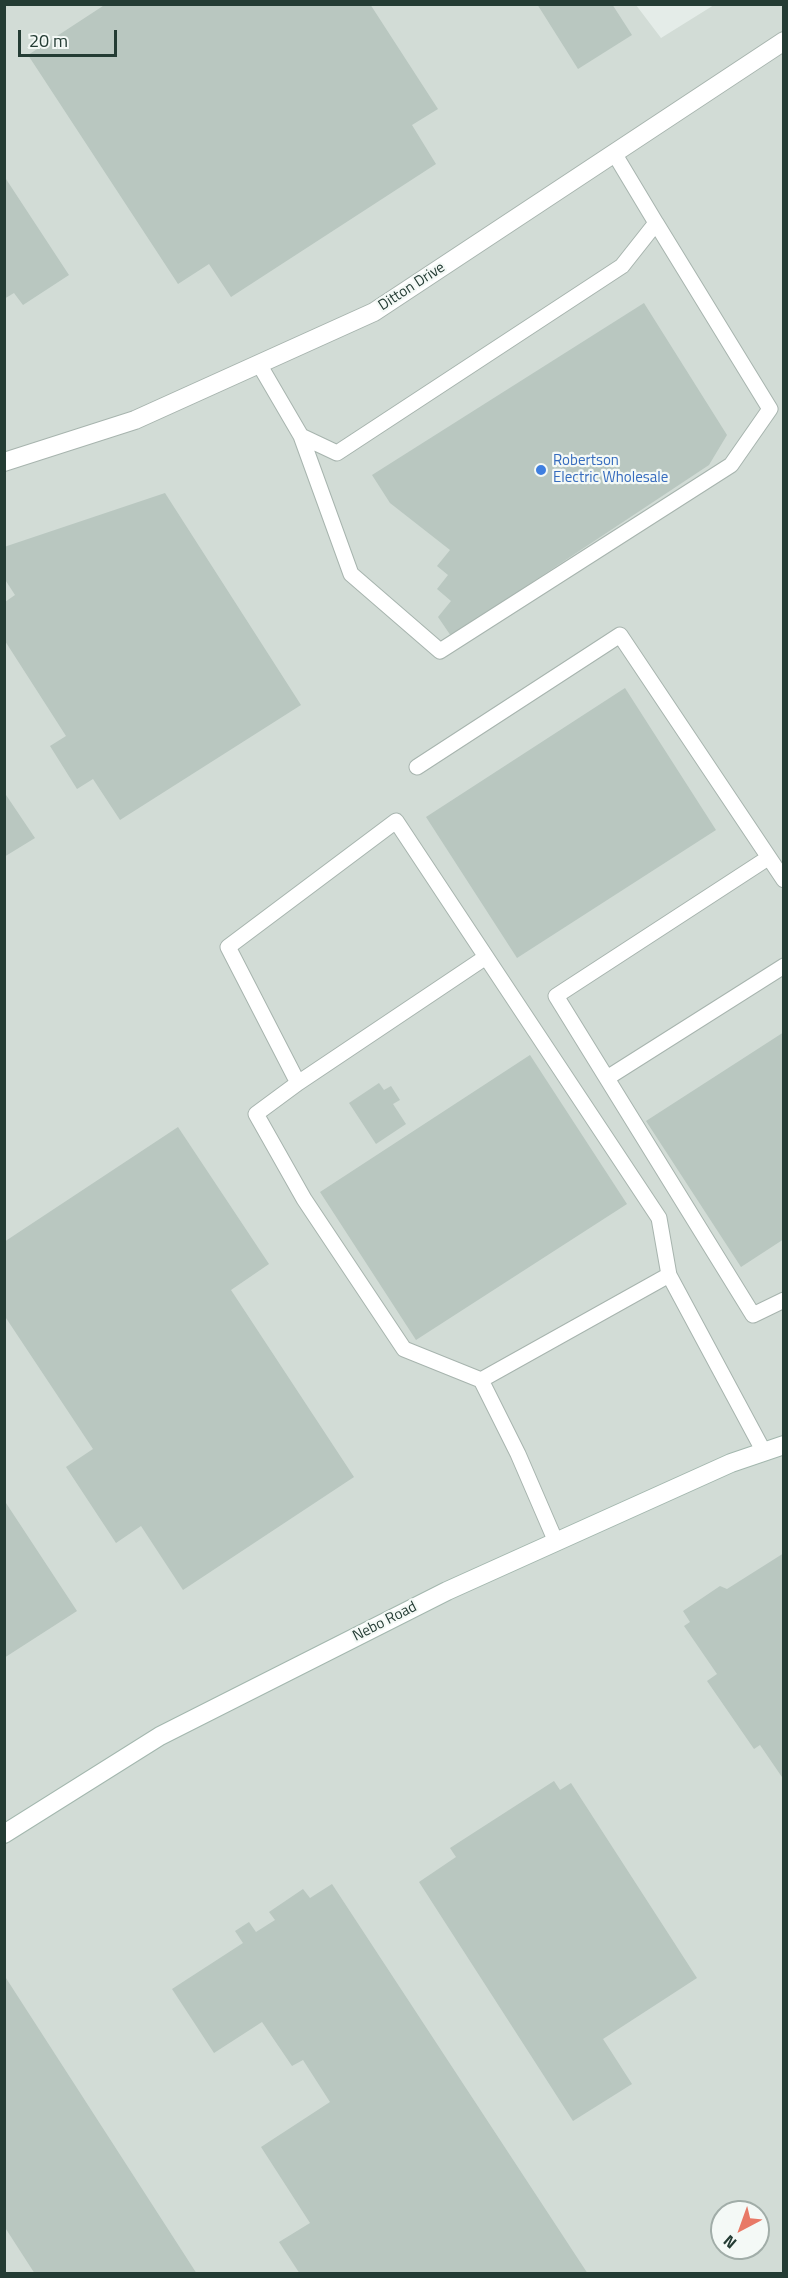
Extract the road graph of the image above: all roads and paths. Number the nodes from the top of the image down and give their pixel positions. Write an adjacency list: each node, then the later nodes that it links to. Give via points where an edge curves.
1 (783, 41): 2 (street, Ditton Drive)
2 (615, 153): 3 (lane); 4 (street, Ditton Drive, via 374,312)
3 (656, 223): 5 (lane, via 622,266 337,453); 5 (lane, via 770,409 731,465 440,651 351,574)
4 (259, 364): 5 (lane); 6 (street, Ditton Drive, via 135,420)
5 (301, 436)
6 (4, 462)
7 (417, 767): 8 (lane, via 620,635)
8 (768, 858): 9 (lane); 12 (lane, via 556,996)
9 (783, 880)
10 (486, 957): 13 (lane); 13 (lane, via 396,821 228,946); 14 (lane, via 659,1218)
11 (783, 966): 12 (lane)
12 (607, 1078): 15 (lane, via 753,1315)
13 (298, 1083): 16 (lane, via 256,1114 304,1199 404,1349)
14 (669, 1275): 16 (lane); 18 (lane)
15 (783, 1300)
16 (481, 1380): 19 (lane)
17 (783, 1445): 18 (street, Nebo Road)
18 (764, 1452): 19 (street, Nebo Road, via 731,1463)
19 (556, 1542): 20 (street, Nebo Road, via 447,1591 160,1736)
20 (4, 1834)

